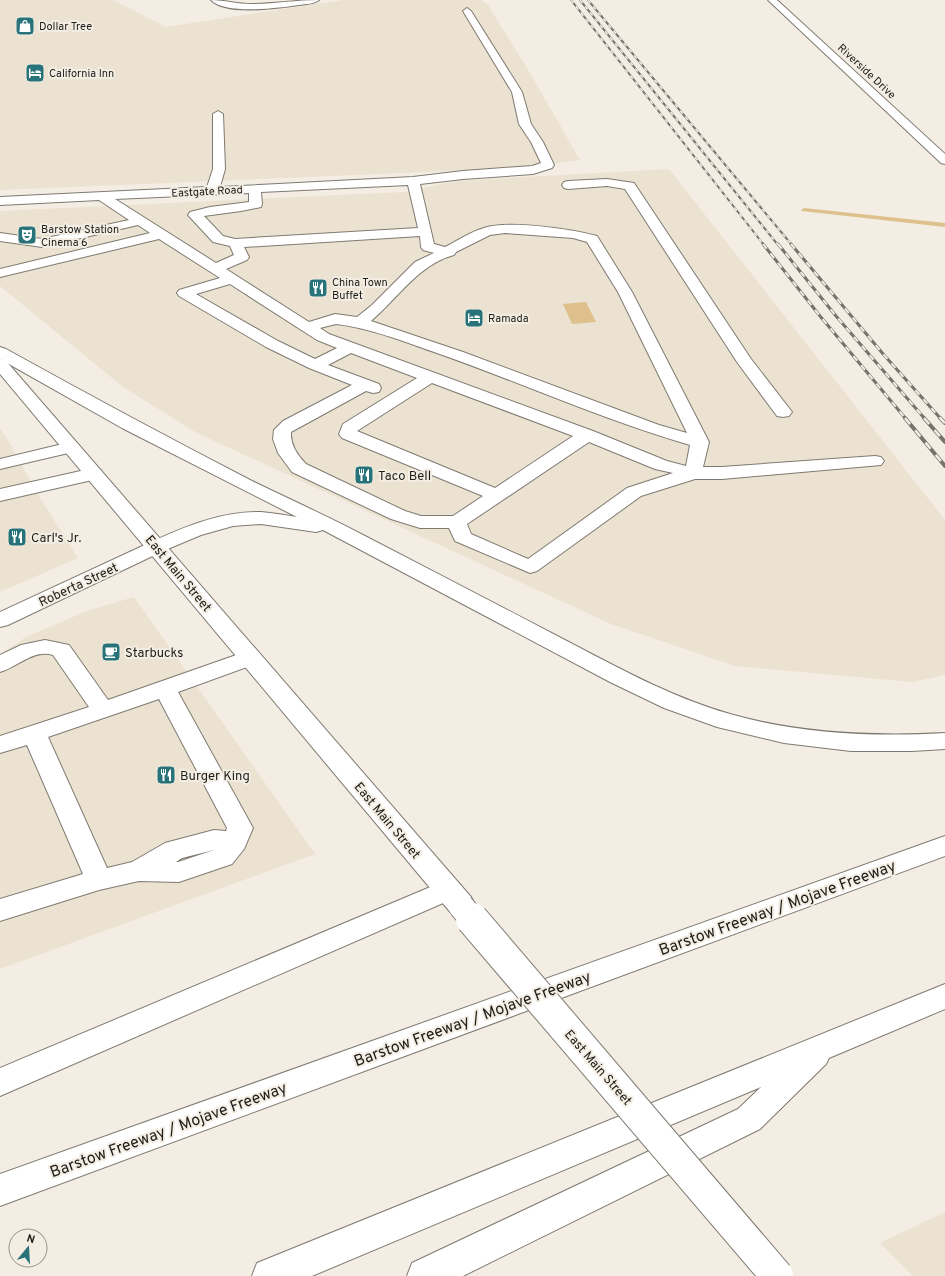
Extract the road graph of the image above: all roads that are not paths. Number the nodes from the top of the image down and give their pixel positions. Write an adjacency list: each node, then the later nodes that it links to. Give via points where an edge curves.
1 (215, 0): 2 (main road, via 240,6 280,5)
2 (315, 0)
3 (772, 0): 6 (main road, Riverside Drive)
4 (467, 11): 7 (main road, Eastgate Road, via 517,92 525,124 548,165 533,170)
5 (218, 114): 10 (main road, via 219,169)
6 (945, 160)
7 (413, 181): 9 (main road, Eastgate Road); 14 (main road)
8 (568, 185): 31 (main road, via 608,183 630,186 745,362)
9 (255, 189): 10 (main road, Eastgate Road); 17 (main road, via 256,204 246,208 203,211 195,215 218,239)
10 (212, 191): 11 (main road, Eastgate Road)
11 (101, 196): 12 (main road, Eastgate Road); 13 (main road)
12 (0, 201)
13 (140, 221): 15 (main road); 16 (main road, via 42,243)
14 (426, 232): 17 (main road); 18 (main road, via 428,247)
15 (161, 234): 19 (main road); 20 (main road)
16 (0, 237)
17 (235, 243): 19 (main road, via 242,257)
18 (449, 252): 22 (main road, via 420,266); 33 (main road, via 487,231 504,229 573,234 592,239 625,292)
19 (216, 269): 21 (main road)
20 (0, 274)
21 (232, 280): 23 (main road); 27 (main road, via 184,293 272,344)
22 (360, 322): 23 (main road, via 335,319); 33 (main road, via 457,355 653,429)
23 (308, 327): 24 (main road, via 323,337)
24 (350, 347): 27 (main road); 28 (main road)
25 (0, 352): 42 (main road, via 128,424)
26 (0, 364): 34 (main road, East Main Street)
27 (315, 365): 29 (main road)
28 (430, 377): 30 (main road); 32 (main road)
29 (364, 385): 30 (main road); 41 (main road, via 283,430 282,435 291,460 299,468 398,515 420,522)
30 (397, 398): 40 (main road, via 349,428 348,434)
31 (783, 412)
32 (587, 435): 37 (main road, via 661,465); 40 (main road)
33 (700, 442): 37 (main road)
34 (71, 447): 36 (main road); 38 (main road, East Main Street)
35 (876, 461): 37 (main road)
36 (0, 464)
37 (693, 473): 41 (main road, via 634,492 530,567 462,537)
38 (94, 474): 39 (main road); 43 (main road, East Main Street)
39 (0, 495)
40 (497, 495): 41 (main road)
41 (457, 522)
42 (339, 530): 43 (main road, Roberta Street, via 263,518 240,518 194,529); 50 (main road, via 672,703 725,721 784,735 851,743)
43 (156, 547): 44 (main road, Roberta Street); 45 (main road, East Main Street)
44 (0, 620)
45 (250, 658): 47 (main road); 54 (main road, East Main Street)
46 (0, 665): 48 (main road, via 16,655 53,646 60,650)
47 (165, 689): 48 (main road); 53 (main road, via 240,828 234,842 214,840 174,850 139,871)
48 (103, 710): 49 (main road)
49 (34, 733): 51 (main road); 53 (main road)
50 (945, 741)
51 (0, 745)
52 (945, 846): 59 (main road, Barstow Freeway / Mojave Freeway)
53 (99, 880): 55 (main road)
54 (454, 898): 58 (main road); 62 (main road, East Main Street, bridge)
55 (0, 910)
56 (945, 996): 57 (main road)
57 (824, 1046): 60 (main road); 61 (main road, via 749,1119)
58 (0, 1082)
59 (0, 1190)
60 (270, 1276)
61 (424, 1276)
62 (778, 1276)

